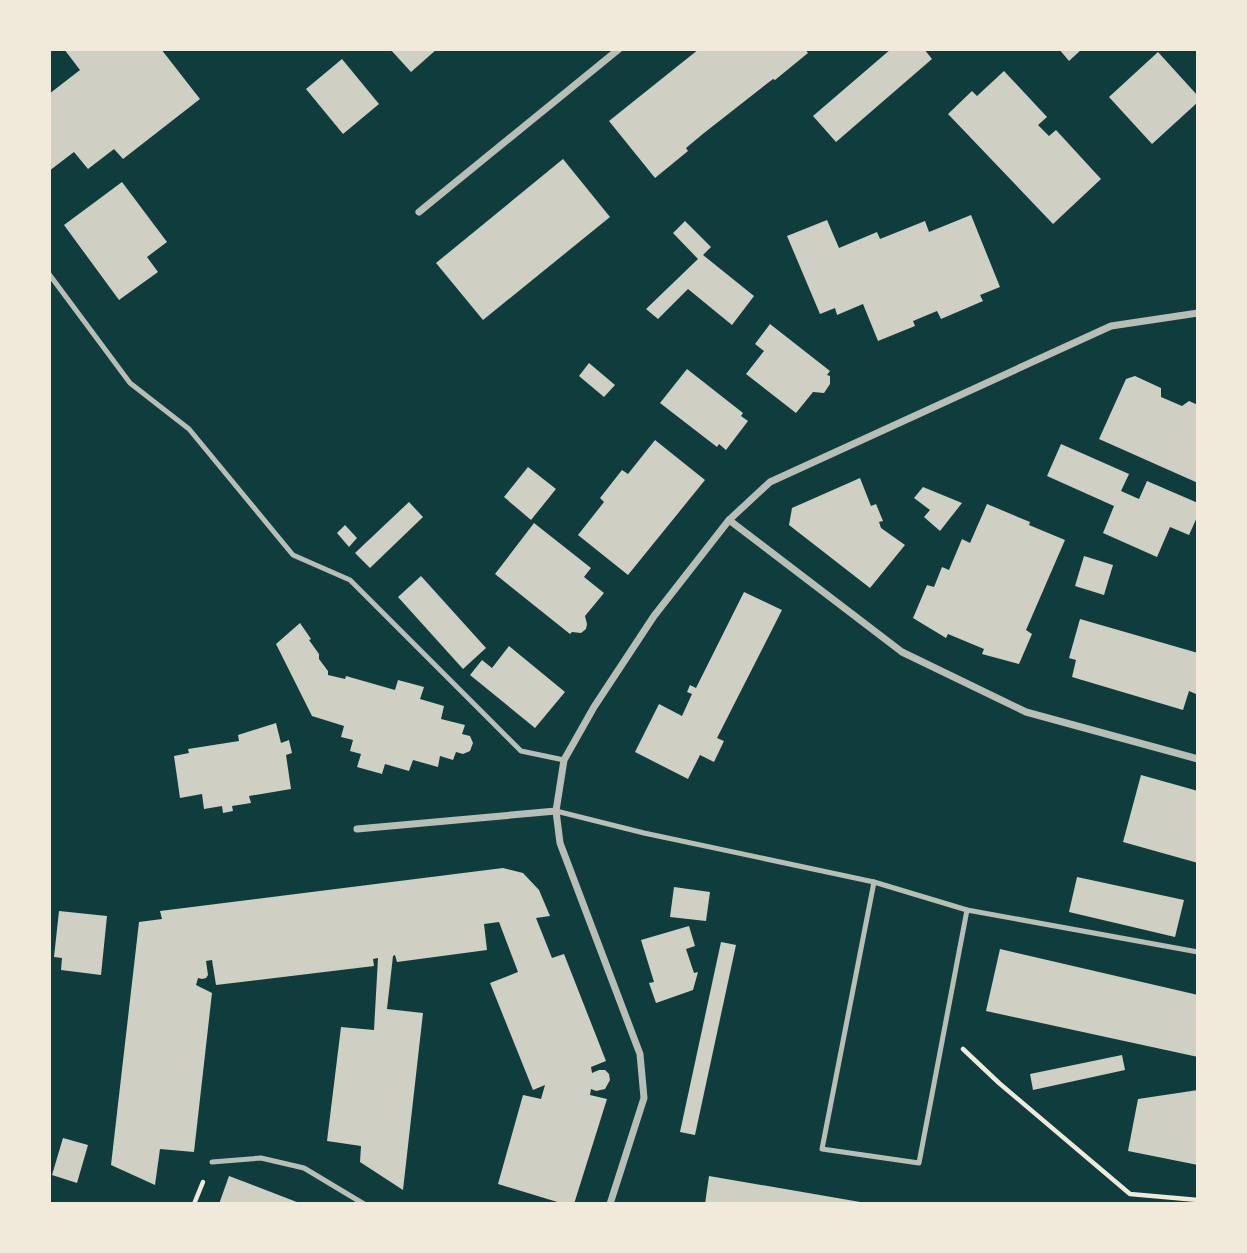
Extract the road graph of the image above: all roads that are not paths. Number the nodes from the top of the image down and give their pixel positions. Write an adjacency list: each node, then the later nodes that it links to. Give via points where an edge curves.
1 (619, 49): 2 (street)
2 (419, 212)
3 (49, 274): 7 (lane, via 130,383 189,429 293,555 350,580 521,751)
4 (1198, 313): 5 (street, via 1111,326 770,482)
5 (729, 520): 6 (street, via 902,652 1026,712); 7 (street, via 654,616)
6 (1198, 759)
7 (564, 760): 8 (street)
8 (556, 811): 9 (street); 10 (lane); 15 (street, via 560,844 640,1055 644,1098)
9 (357, 829)
10 (874, 882): 11 (lane); 11 (lane, via 822,1149 919,1163)
11 (967, 910): 12 (lane)
12 (1198, 953)
13 (212, 1162): 14 (lane, via 261,1158 304,1168)
14 (364, 1204)
15 (610, 1204)

